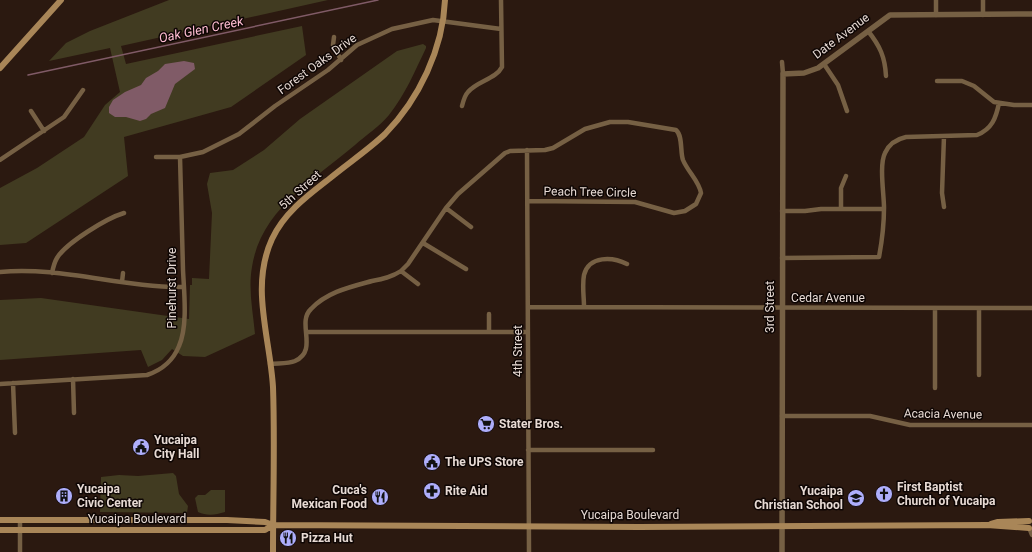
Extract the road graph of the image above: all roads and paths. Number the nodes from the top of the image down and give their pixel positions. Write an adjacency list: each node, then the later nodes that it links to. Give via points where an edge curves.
1 (61, 0): 16 (main road)
2 (445, 0): 9 (main road, 5th Street)
3 (501, 0): 10 (street)
4 (936, 0): 7 (street)
5 (983, 0): 8 (street)
6 (1032, 14): 8 (street, Date Avenue)
7 (936, 15): 8 (street, Date Avenue); 11 (street, Date Avenue, via 890,15)
8 (983, 15)
9 (443, 21): 10 (street, Forest Oaks Drive); 13 (street, Forest Oaks Drive, via 426,21 392,29 357,45); 62 (main road, 5th Street, via 433,58 415,96 401,115 384,134 299,202 272,239 261,282)
10 (501, 29): 23 (street, via 502,68 467,92)
11 (868, 30): 15 (street, Date Avenue); 18 (street, via 885,58)
12 (334, 37): 13 (street, via 333,45)
13 (341, 60): 30 (street, Forest Oaks Drive, via 239,134 203,152)
14 (782, 62): 17 (street, 3rd Street)
15 (824, 64): 17 (street, Date Avenue, via 804,73); 25 (street, via 838,85)
16 (0, 68)
17 (783, 74): 38 (street, 3rd Street)
18 (886, 76)
19 (936, 81): 21 (street, via 965,82)
20 (83, 90): 26 (street, via 69,112)
21 (999, 103): 22 (street); 27 (street, via 993,123 981,134 971,137)
22 (1032, 105)
23 (462, 106)
24 (30, 111): 26 (street)
25 (847, 111)
26 (44, 131): 31 (street)
27 (944, 136): 34 (street); 37 (street, via 906,136 897,139 890,146 884,154 883,164)
28 (527, 150): 33 (street, 4th Street); 33 (street, Peach Tree Circle, via 553,148 585,129 610,122 673,129 679,132 684,160 701,193 696,204 685,211 674,213 635,202); 35 (street, via 505,153 458,194)
29 (156, 157): 30 (street, Forest Oaks Drive)
30 (180, 157): 51 (street, Pinehurst Drive)
31 (0, 160)
32 (846, 176): 36 (street, via 841,188)
33 (529, 202): 52 (street, 4th Street)
34 (944, 207)
35 (446, 208): 40 (street); 41 (street)
36 (841, 209): 37 (street); 38 (street)
37 (884, 209): 42 (street, via 879,257)
38 (782, 211): 42 (street, 3rd Street)
39 (124, 213): 47 (street, via 111,217 66,247 57,258)
40 (471, 227)
41 (423, 243): 44 (street); 45 (street)
42 (782, 258): 54 (street, 3rd Street)
43 (627, 264): 53 (street, via 609,259 597,260 590,264 584,275)
44 (466, 269)
45 (401, 271): 50 (street); 59 (street, via 392,276 339,290 312,307 306,314)
46 (0, 272): 47 (street)
47 (52, 273): 49 (street)
48 (123, 273): 49 (street)
49 (122, 282): 51 (street)
50 (418, 284)
51 (184, 287): 64 (street, Pinehurst Drive, via 180,345 167,365 157,372 146,375)
52 (528, 307): 53 (street, Cedar Avenue); 61 (street, 4th Street)
53 (584, 307): 54 (street, Cedar Avenue)
54 (781, 308): 55 (street, Cedar Avenue); 69 (street, 3rd Street)
55 (935, 308): 56 (street, Cedar Avenue); 67 (street)
56 (979, 308): 57 (street, Cedar Avenue); 63 (street)
57 (1032, 308)
58 (489, 314): 60 (street)
59 (306, 332): 60 (street); 62 (street, via 306,348 299,358)
60 (489, 332): 61 (street)
61 (528, 332): 72 (street, 4th Street)
62 (270, 364): 77 (main road, 5th Street, via 273,399)
63 (979, 375)
64 (73, 379): 65 (street, Pinehurst Drive); 68 (street)
65 (13, 383): 66 (street, Pinehurst Drive); 71 (street)
66 (0, 384)
67 (935, 388)
68 (74, 413)
69 (782, 416): 70 (street, Acacia Avenue, via 870,416 910,425); 80 (street, 3rd Street)
70 (1032, 425)
71 (15, 433)
72 (528, 450): 73 (street); 79 (street, 4th Street)
73 (653, 450)
74 (1031, 519): 78 (main road, Yucaipa Boulevard); 83 (main road)
75 (0, 520): 76 (main road, Yucaipa Boulevard)
76 (20, 520): 77 (main road, Yucaipa Boulevard, via 227,520 265,522); 82 (street)
77 (273, 525): 79 (main road, Yucaipa Boulevard); 82 (main road, Yucaipa Boulevard, via 265,530); 85 (main road, 5th Street)
78 (987, 525): 80 (main road, Yucaipa Boulevard); 83 (main road, Yucaipa Boulevard)
79 (529, 526): 80 (main road, Yucaipa Boulevard); 86 (street, 4th Street)
80 (782, 526): 87 (street, 3rd Street)
81 (0, 530): 82 (main road, Yucaipa Boulevard)
82 (20, 530): 84 (street)
83 (1031, 531)
84 (20, 552)
85 (273, 552)
86 (529, 552)
87 (782, 552)

